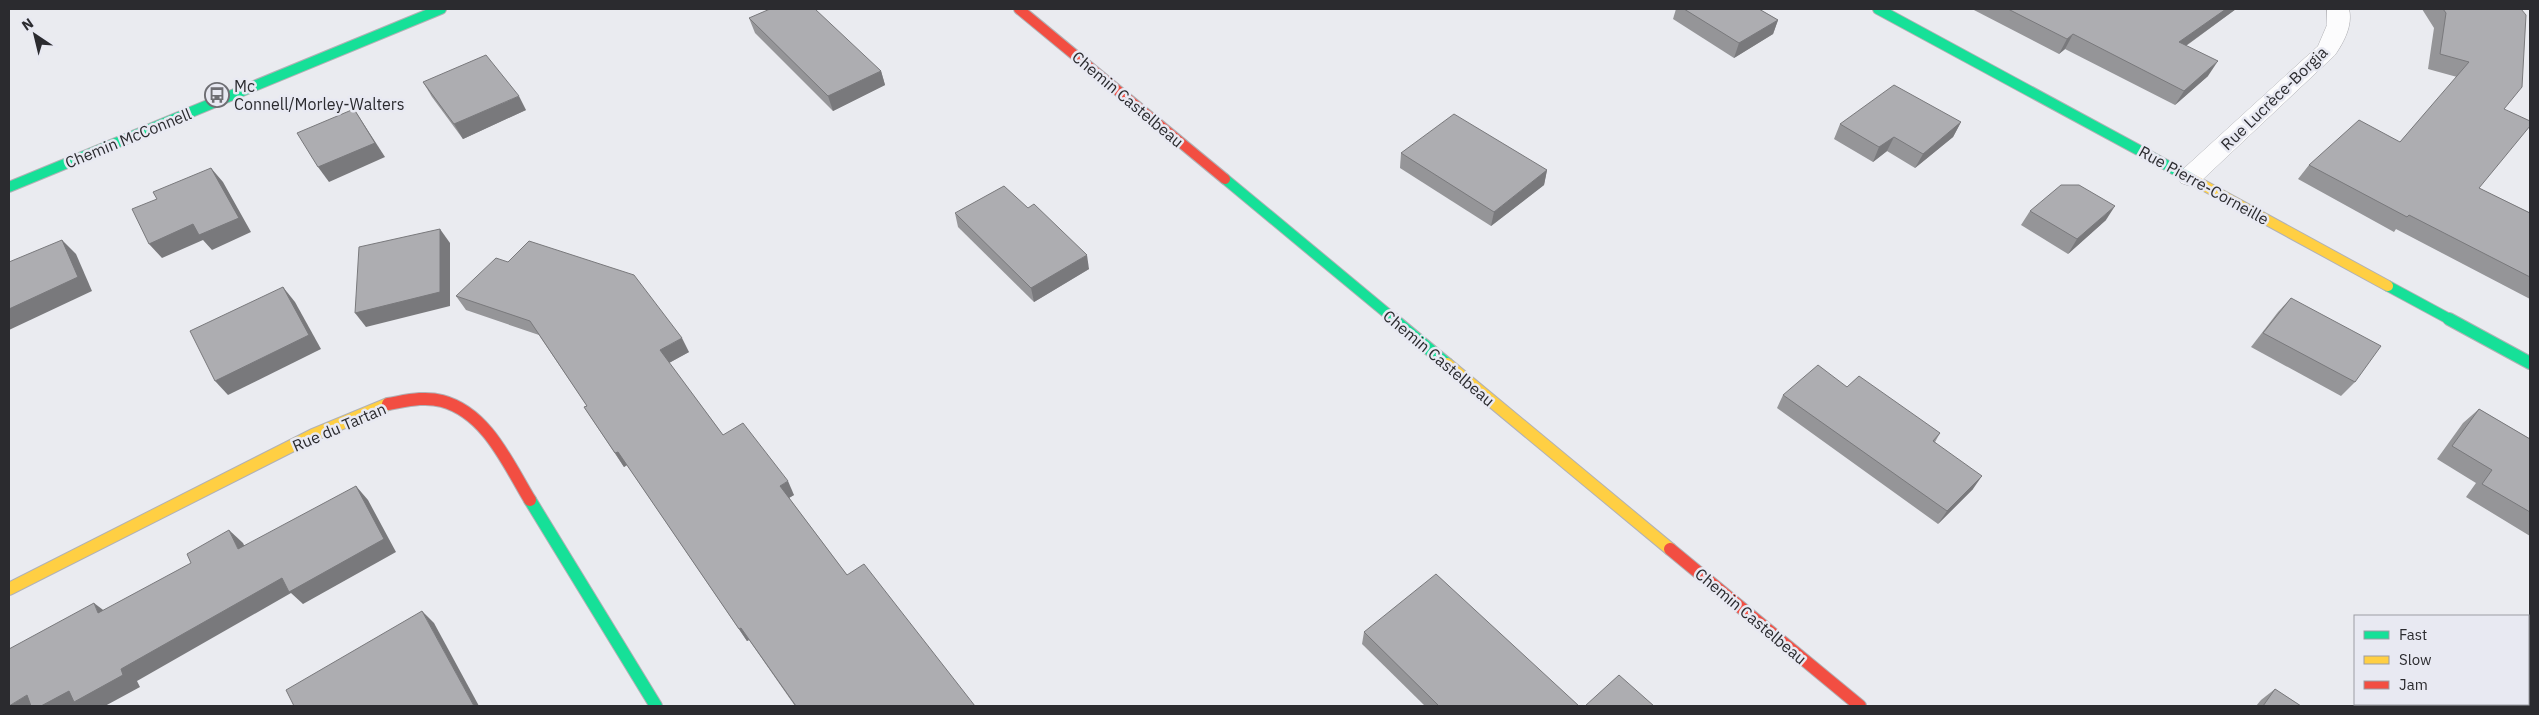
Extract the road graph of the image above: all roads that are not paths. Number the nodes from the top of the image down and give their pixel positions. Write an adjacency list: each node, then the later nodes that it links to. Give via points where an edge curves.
1 (441, 9): 6 (street, Chemin McConnell)
2 (1019, 9): 10 (street, Chemin Castelbeau)
3 (1878, 9): 5 (street, Rue Pierre-Corneille)
4 (2338, 9): 5 (street, Rue Lucrèce-Borgia, via 2336,32 2327,50)
5 (2190, 177): 7 (street, Rue Pierre-Corneille)
6 (9, 187)
7 (2530, 363)
8 (9, 590): 9 (street, Rue du Tartan, via 324,430 379,407 415,399 445,401 469,410 488,432)
9 (656, 706)
10 (1860, 706)

